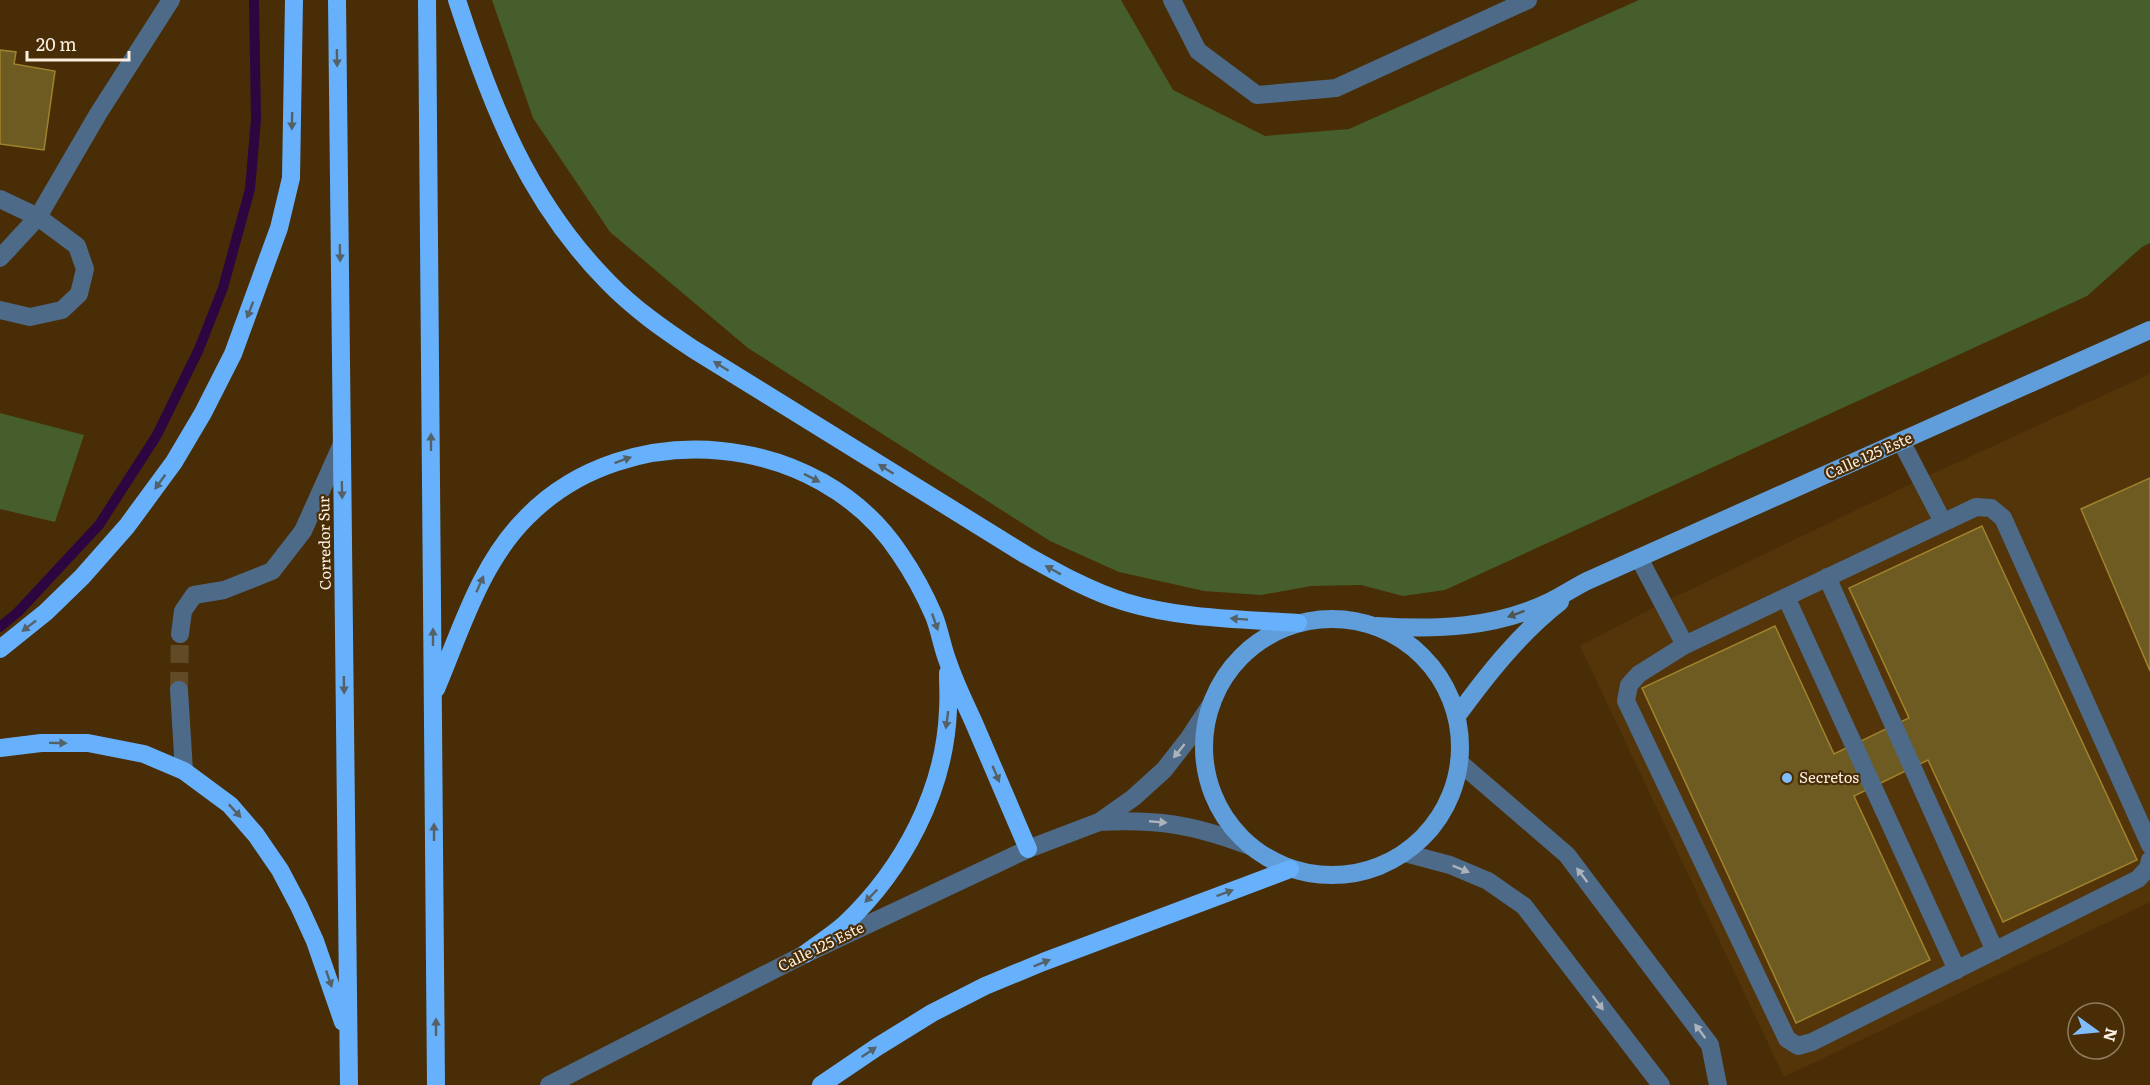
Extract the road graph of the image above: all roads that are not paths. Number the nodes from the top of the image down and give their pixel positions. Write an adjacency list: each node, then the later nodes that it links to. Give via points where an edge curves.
1 (171, 0): 9 (street)
2 (294, 0): 24 (highway, one-way to 24, via 291,178 279,228 233,354 174,462 128,526 46,612)
3 (337, 0): 14 (highway, Corredor Sur, one-way to 14)
4 (427, 0): 27 (highway, one-way to 4)
5 (457, 0): 20 (highway, one-way to 5, via 1162,611 1079,584 1026,555 654,322 609,283 547,208 498,116)
6 (1172, 0): 7 (street, via 1198,51 1257,95 1336,88)
7 (1528, 0)
8 (0, 199): 9 (street)
9 (38, 217): 10 (street); 11 (street, via 77,246 85,269 79,294 62,310 30,317)
10 (0, 258)
11 (0, 310)
12 (2150, 330): 13 (main road, Calle 125 Este)
13 (1901, 441): 15 (street); 16 (main road, Calle 125 Este)
14 (342, 444): 22 (street, via 303,531 272,571 224,590 194,595 183,611); 43 (highway, Corredor Sur, one-way to 43)
15 (1943, 522): 17 (street); 34 (street, via 1976,507 1991,508 2003,518)
16 (1639, 558): 18 (main road, Calle 125 Este); 23 (street)
17 (1827, 578): 19 (street); 40 (street)
18 (1587, 581): 21 (main road, Calle 125 Este, one-way to 21, via 1549,602 1508,617 1465,626); 29 (main road, Calle 125 Este, via 1529,629 1485,678)
19 (1786, 597): 23 (street); 42 (street)
20 (1298, 623): 21 (main road, via 1324,618); 28 (main road, via 1262,640 1232,667)
21 (1377, 627): 29 (main road, via 1405,641 1428,661 1446,687)
22 (180, 634)
23 (1685, 645): 42 (street, via 1639,674 1629,685 1626,701 1787,1039 1798,1046 1812,1042)
24 (0, 649)
25 (948, 662): 27 (highway, one-way to 25, via 483,577 525,518 553,494 591,472 634,456 676,450 721,450 770,460 808,475 848,498 875,522 900,553 934,618); 36 (highway, one-way to 36); 41 (highway, one-way to 41, via 947,721 927,806 905,850 878,890 844,925)
26 (179, 690): 32 (street)
27 (433, 696): 45 (highway, one-way to 27)
28 (1212, 703): 33 (street, Calle 125 Este, one-way to 33, via 1164,770); 35 (main road, via 1204,741 1208,781 1224,817)
29 (1457, 717): 31 (main road)
30 (0, 748): 32 (highway, one-way to 32, via 88,743 144,754)
31 (1459, 762): 37 (main road, via 1450,797 1431,828); 49 (street, one-way to 31, via 1710,1045 1567,855)
32 (184, 771): 43 (highway, one-way to 43, via 230,805 280,870 315,941)
33 (1100, 822): 35 (street, Calle 125 Este, one-way to 35, via 1177,823); 36 (street, Calle 125 Este)
34 (2150, 845)
35 (1250, 846): 39 (main road)
36 (1028, 849): 41 (street, Calle 125 Este)
37 (1404, 853): 39 (main road, via 1378,867 1349,875 1319,875); 48 (street, one-way to 48, via 1450,865 1488,881 1524,906)
38 (2150, 860): 40 (street, via 2138,879)
39 (1290, 869): 47 (highway, one-way to 39, via 932,1013 985,986)
40 (1995, 951): 42 (street)
41 (805, 954): 46 (street, Calle 125 Este)
42 (1957, 970)
43 (348, 1041): 44 (highway, Corredor Sur)
44 (349, 1085)
45 (436, 1085)
46 (549, 1085)
47 (821, 1085)
48 (1661, 1085)
49 (1718, 1085)

